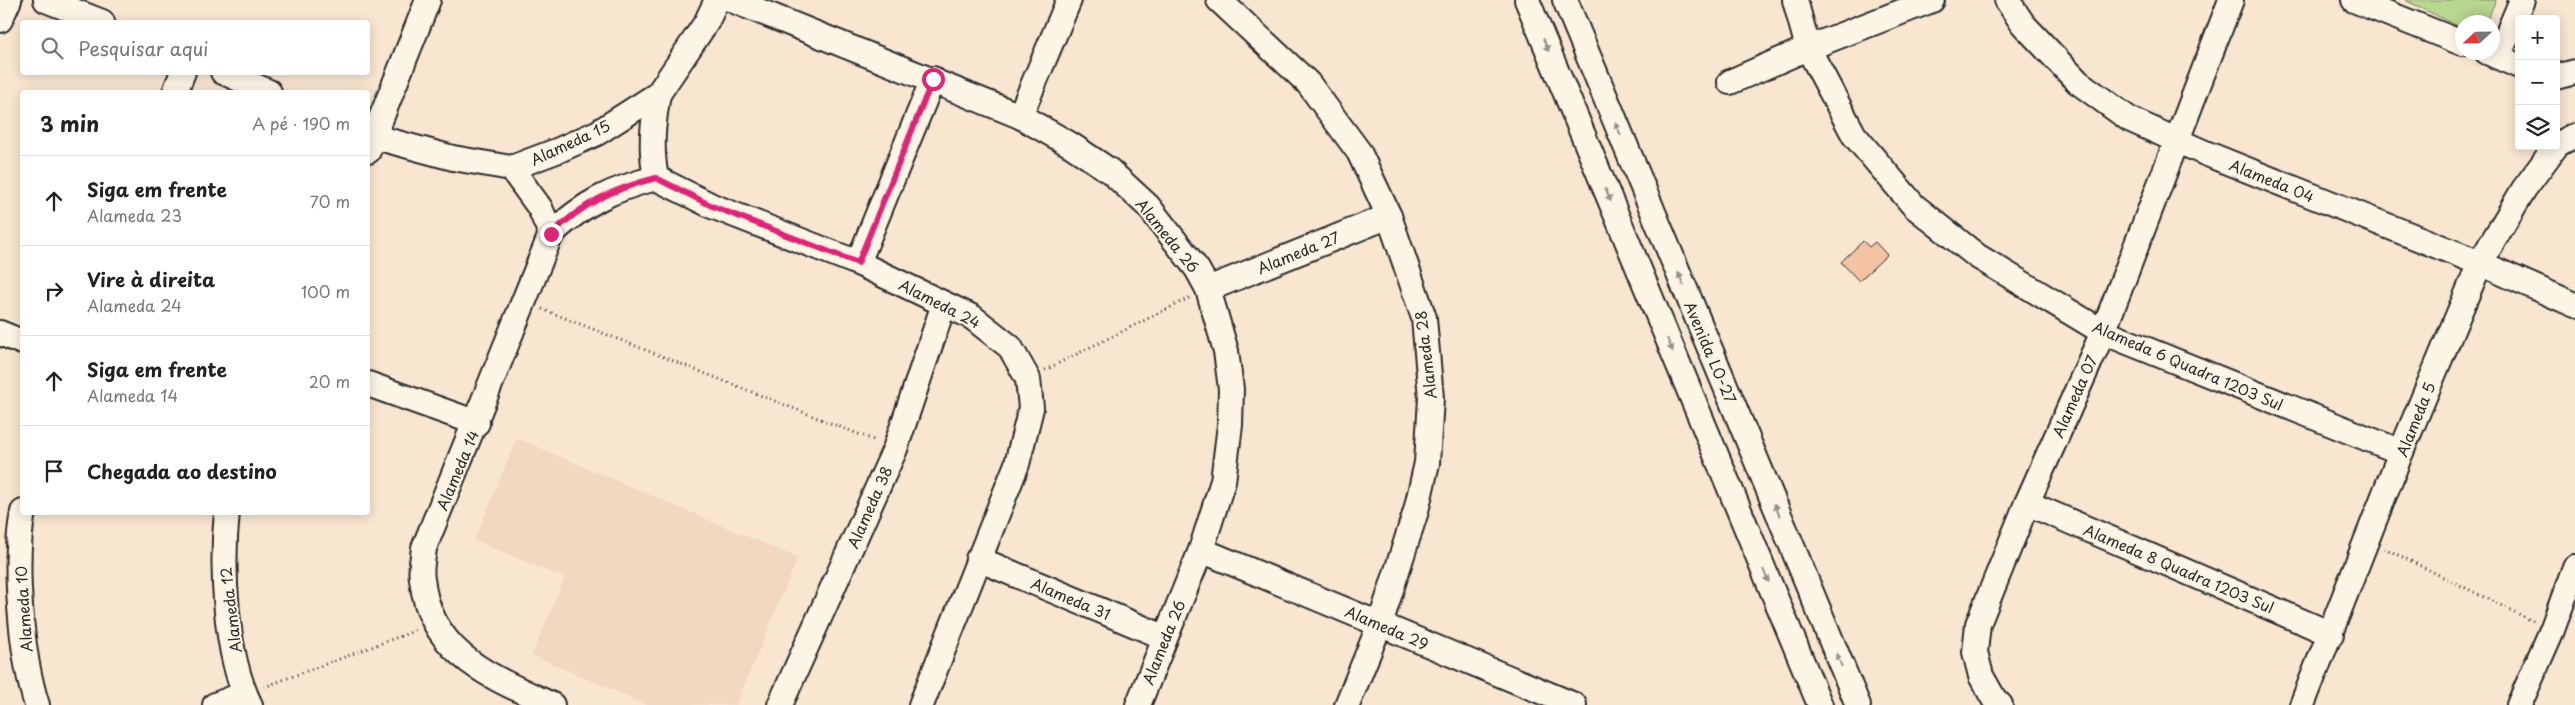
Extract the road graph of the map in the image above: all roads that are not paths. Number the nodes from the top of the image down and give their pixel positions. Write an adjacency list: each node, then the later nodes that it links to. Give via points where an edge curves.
1 (9, 0): 16 (street)
2 (46, 0): 17 (street)
3 (428, 0): 31 (street)
4 (717, 0): 29 (street, Alameda 15, via 706,23)
5 (732, 0): 25 (street, Alameda 26)
6 (1069, 0): 30 (street)
7 (1219, 0): 37 (street, Alameda 28, via 1308,82 1359,152)
8 (1527, 0): 68 (street, one-way to 68)
9 (1565, 0): 69 (street, Avenida LO-27, one-way to 9)
10 (1795, 0): 19 (street, Alameda 6 Quadra 1203 Sul)
11 (1932, 0): 19 (street)
12 (2007, 0): 32 (street, Alameda 04, via 2023,24 2078,82 2129,119)
13 (2231, 0): 32 (street, Alameda 07)
14 (2354, 0): 18 (street)
15 (2522, 0): 20 (street)
16 (0, 20)
17 (97, 20)
18 (2455, 40)
19 (1808, 48): 26 (street); 44 (street, Alameda 6 Quadra 1203 Sul, via 1854,135 1914,206 1977,256)
20 (2501, 58)
21 (2575, 72): 24 (street)
22 (182, 75): 27 (street)
23 (230, 75): 28 (street)
24 (2560, 76)
25 (933, 79): 30 (street, Alameda 26); 39 (street)
26 (1730, 82)
27 (176, 90)
28 (264, 90)
29 (658, 94): 35 (street, Alameda 15, via 597,132); 36 (street, via 651,154)
30 (1020, 116): 41 (street, Alameda 26, via 1110,171 1148,206 1175,238)
31 (370, 139)
32 (2176, 140): 40 (street, Alameda 04); 44 (street, Alameda 07)
33 (370, 141): 35 (street, Alameda 15)
34 (2553, 150): 40 (street, Alameda 5, via 2524,189)
35 (511, 168): 38 (street, via 540,208)
36 (656, 178): 38 (street, Alameda 14, via 624,186 594,200); 39 (street, Alameda 24, via 712,206)
37 (1389, 216): 41 (street, Alameda 27); 56 (street, Alameda 28, via 1424,318 1431,398 1427,463 1416,511)
38 (551, 234): 48 (street, Alameda 14)
39 (858, 263): 42 (street, Alameda 24)
40 (2480, 263): 43 (street, Alameda 04); 49 (street, Alameda 5)
41 (1208, 289): 53 (street, Alameda 26, via 1226,351 1231,389 1230,425 1223,481)
42 (944, 304): 54 (street, Alameda 24, via 994,332 1010,347 1028,379 1031,408 1027,431); 64 (street, Alameda 38, via 895,449)
43 (2575, 305)
44 (2103, 332): 49 (street, Alameda 6 Quadra 1203 Sul); 50 (street, Alameda 07)
45 (0, 333): 46 (street)
46 (20, 341)
47 (370, 385): 48 (street)
48 (477, 423): 63 (street, Alameda 14, via 424,548 421,577 426,601 446,643 468,662)
49 (2401, 452): 57 (street, Alameda 5)
50 (2027, 503): 57 (street, Alameda 8 Quadra 1203 Sul); 70 (street, Alameda 07, via 1978,624 1975,652 1981,676)
51 (22, 515): 61 (street, Alameda 10, via 19,533 21,617 30,685)
52 (227, 515): 59 (street, Alameda 12, via 223,551 231,640)
53 (1200, 550): 56 (street, Alameda 29); 58 (street, Alameda 26)
54 (978, 559): 58 (street, Alameda 31); 65 (street, Alameda 24)
55 (2575, 567): 72 (street)
56 (1380, 624): 60 (street, Alameda 29); 67 (street, Alameda 28)
57 (2331, 634): 71 (street, Alameda 5)
58 (1164, 637): 66 (street, Alameda 26)
59 (247, 699): 62 (street)
60 (1567, 704)
61 (37, 705)
62 (215, 705)
63 (552, 705)
64 (780, 705)
65 (920, 705)
66 (1138, 705)
67 (1347, 705)
68 (1820, 705)
69 (1858, 705)
70 (2000, 705)
71 (2302, 705)
72 (2520, 705)

